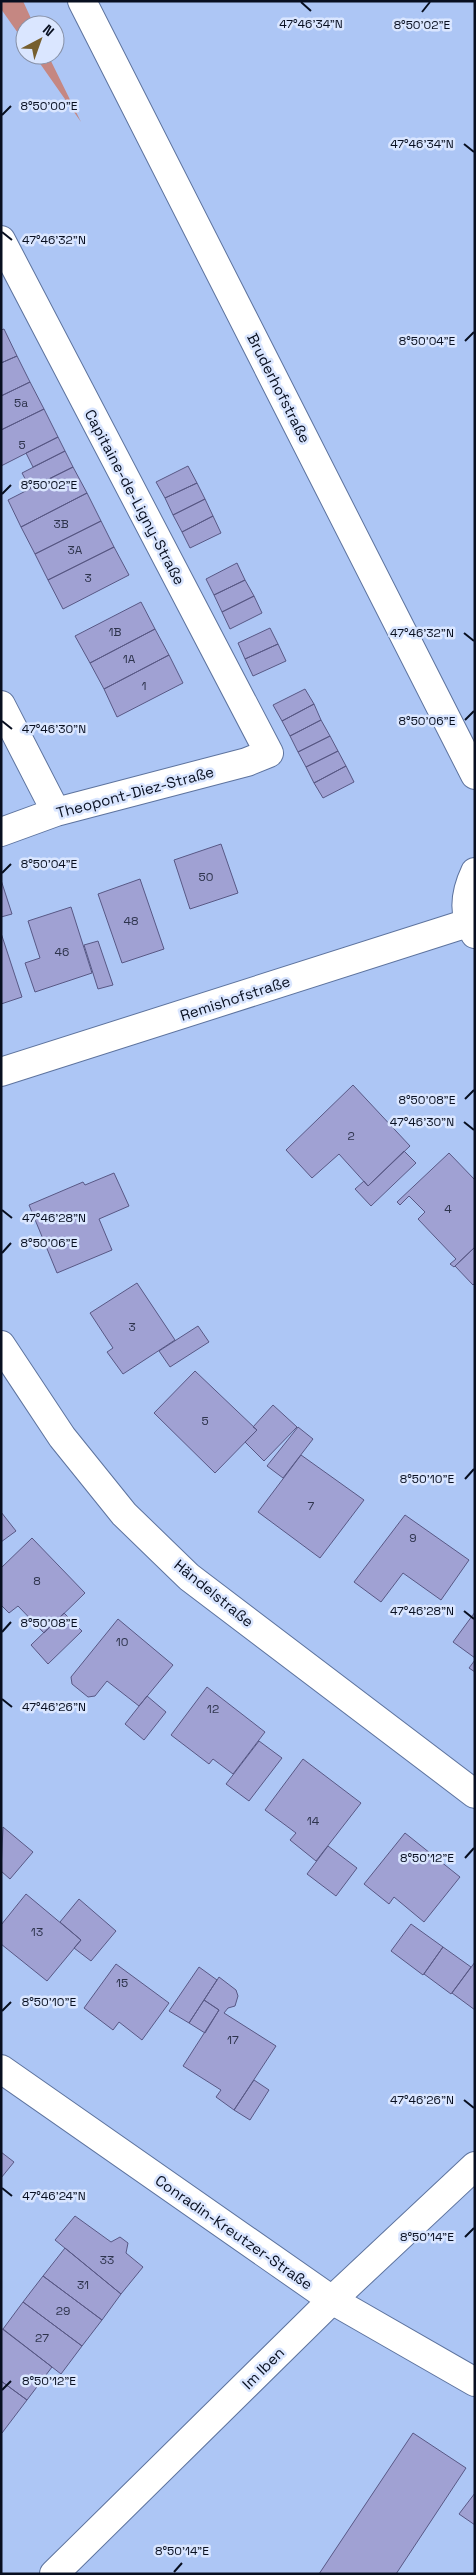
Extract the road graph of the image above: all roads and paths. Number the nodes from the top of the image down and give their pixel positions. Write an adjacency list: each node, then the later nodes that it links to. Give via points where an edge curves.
1 (82, 1): 5 (street, Bruderhofstraße)
2 (1, 240): 4 (street, Capitaine-de-Ligny-Straße)
3 (1, 705): 6 (street)
4 (269, 753): 6 (street, Theopont-Diez-Straße, via 247,762)
5 (475, 775)
6 (56, 812): 7 (street, Theopont-Diez-Straße)
7 (1, 832)
8 (475, 872): 9 (street, via 466,890)
9 (471, 928): 10 (street, Remishofstraße)
10 (1, 1072)
11 (1, 1345): 12 (street, Händelstraße, via 62,1437 111,1499 183,1571)
12 (475, 1794)
13 (1, 2068): 15 (street, Conradin-Kreutzer-Straße)
14 (475, 2166): 15 (street, Im Iben)
15 (332, 2300): 16 (street, Conradin-Kreutzer-Straße); 17 (street, Im Iben)
16 (475, 2382)
17 (54, 2574)

